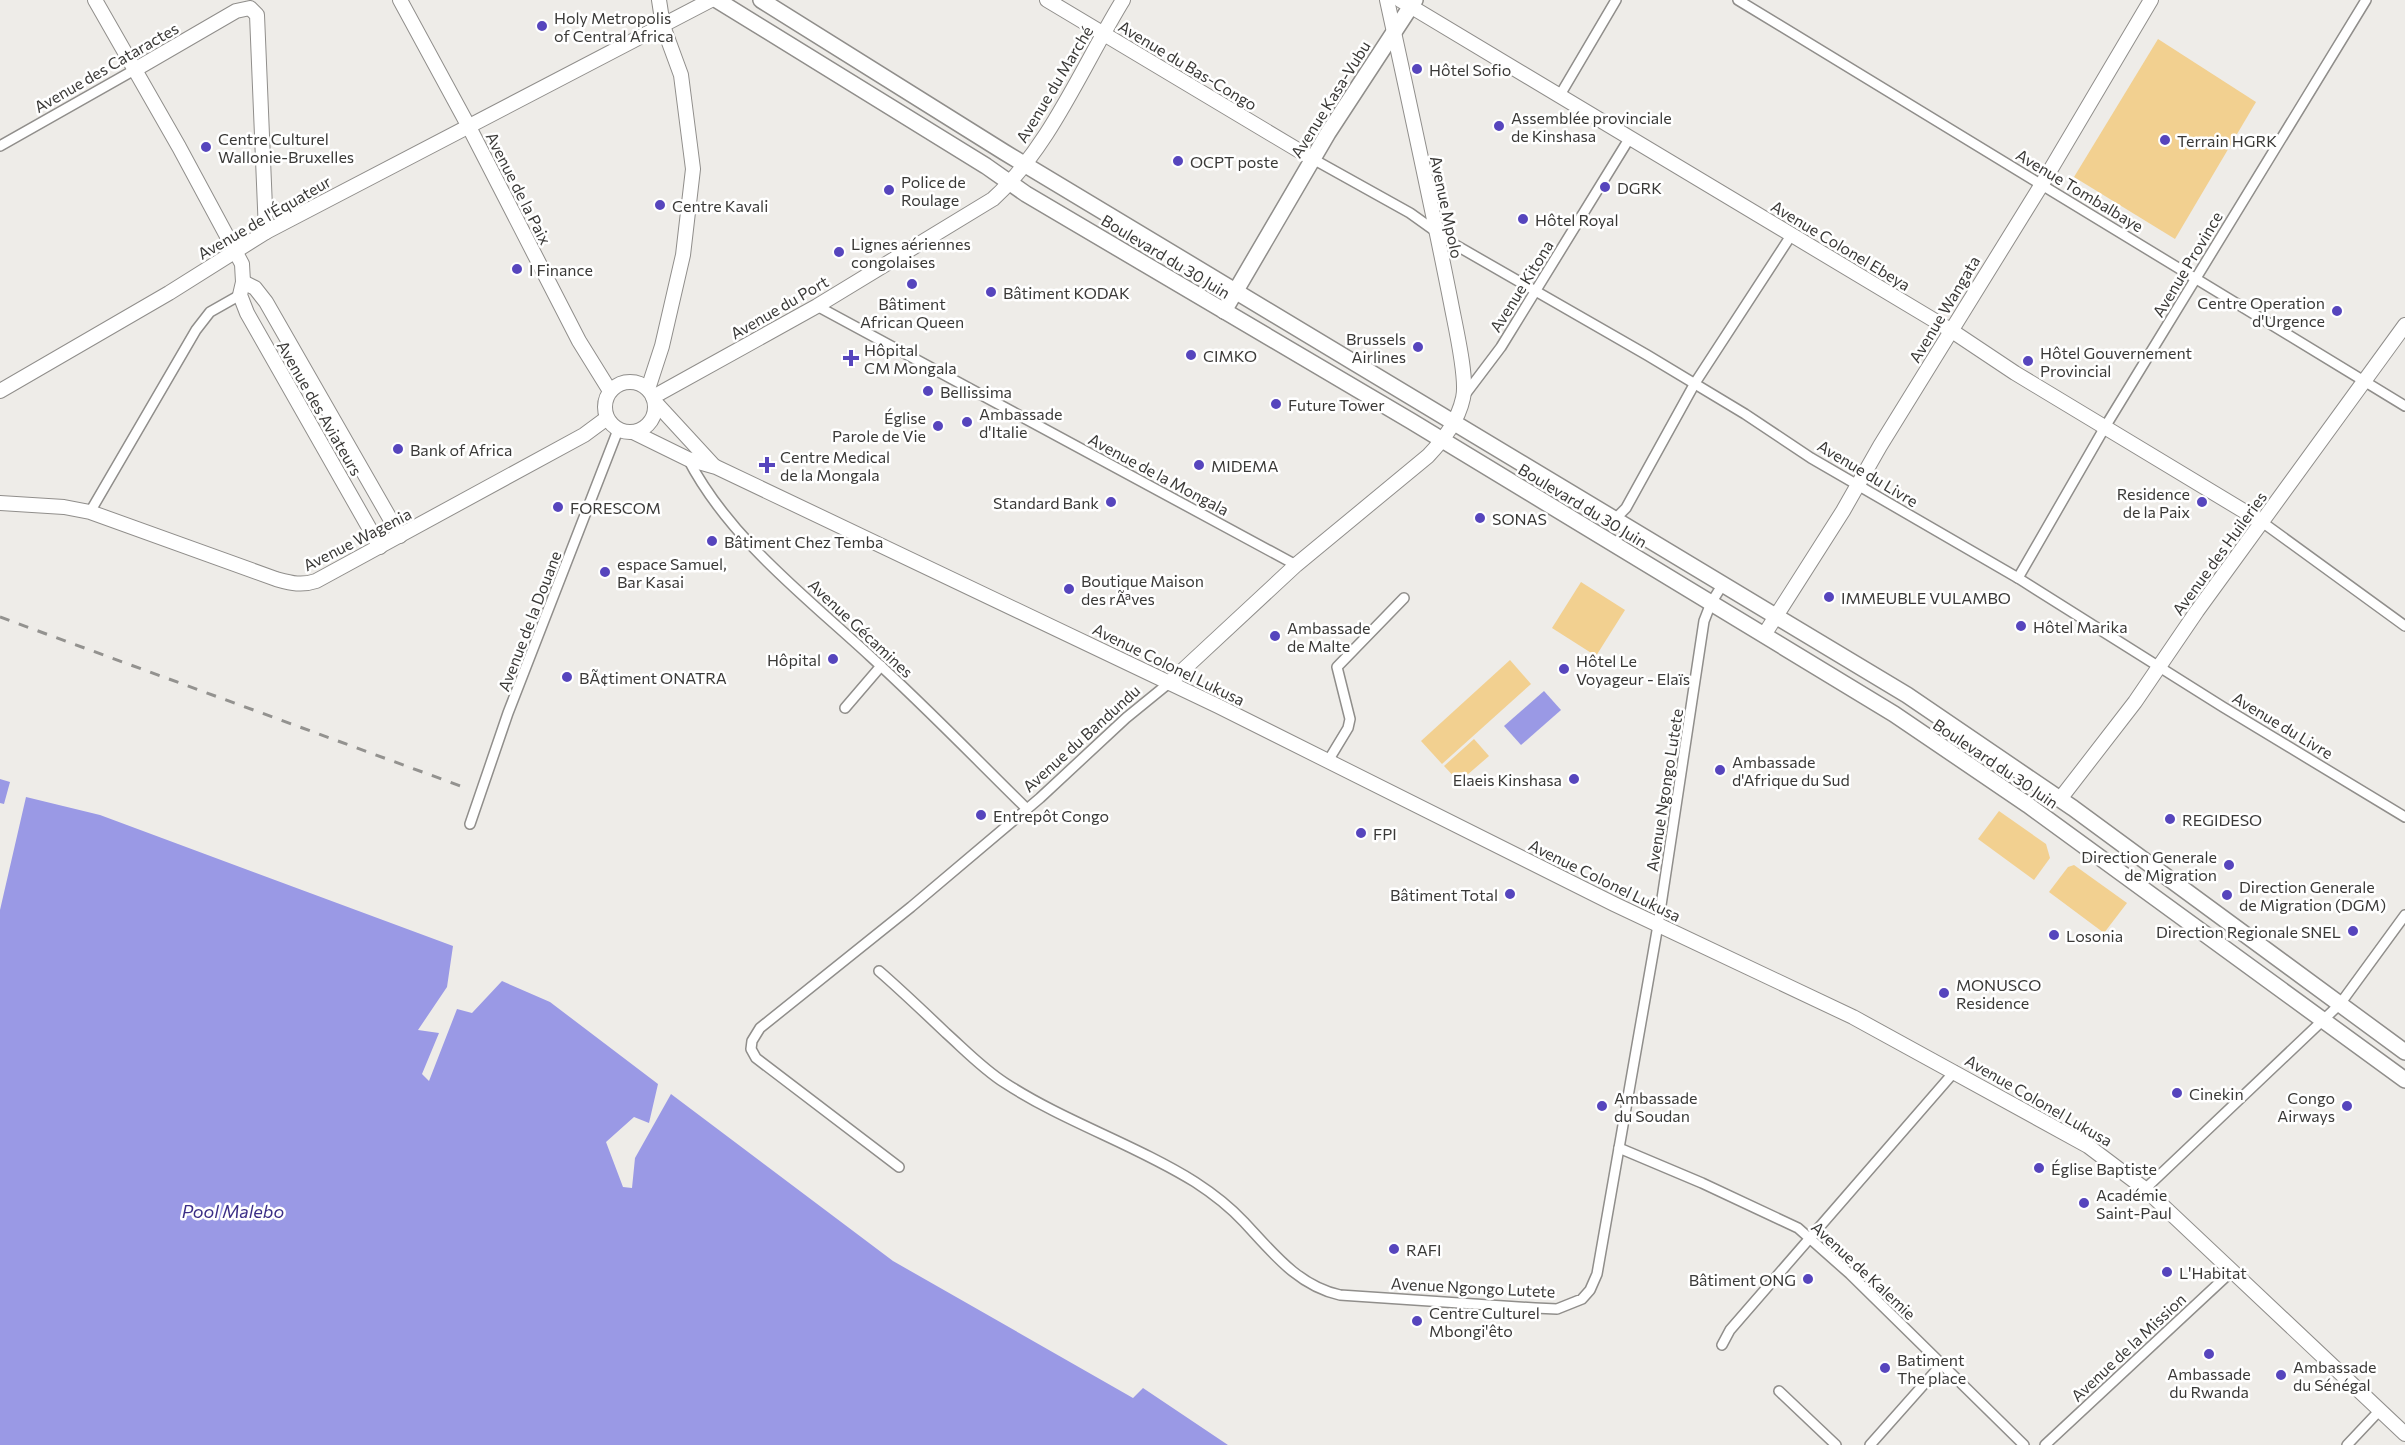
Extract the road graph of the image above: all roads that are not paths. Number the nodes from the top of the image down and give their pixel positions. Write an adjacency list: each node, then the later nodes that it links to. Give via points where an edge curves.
1 (95, 0): 18 (street, Avenue des Aviateurs)
2 (400, 0): 20 (street, Avenue de la Paix)
3 (659, 0): 15 (street)
4 (711, 0): 15 (street, Avenue de l'Équateur)
5 (717, 0): 25 (main road, Boulevard du 30 Juin)
6 (761, 0): 24 (main road, Boulevard du 30 Juin)
7 (1047, 0): 17 (street, Avenue du Bas-Congo)
8 (1123, 0): 17 (street, Avenue du Marché)
9 (1387, 0): 16 (street, Avenue Mpolo)
10 (1616, 0): 19 (street)
11 (1738, 0): 26 (street, Avenue Tombalbaye)
12 (2151, 0): 26 (street, Avenue Wangata)
13 (2366, 0): 31 (street, Avenue Province)
14 (1408, 2): 16 (main road, Avenue Kasa-Vubu); 19 (street, Avenue Colonel Ebeya)
15 (663, 27): 20 (street, Avenue de l'Équateur); 43 (street, via 681,75 693,169 683,255)
16 (1394, 32): 23 (main road, Avenue Kasa-Vubu); 27 (street, Avenue Mpolo)
17 (1103, 33): 23 (street, Avenue du Bas-Congo); 24 (street, Avenue du Marché)
18 (136, 69): 22 (street, Avenue des Cataractes); 28 (street, Avenue des Cataractes, via 236,10 250,8 257,15); 30 (street, Avenue des Aviateurs)
19 (1560, 95): 21 (street, Avenue Colonel Ebeya)
20 (469, 127): 28 (street, Avenue de l'Équateur); 41 (street, Avenue de la Paix, via 579,341)
21 (1629, 139): 29 (street, Avenue Colonel Ebeya); 34 (street, Avenue Kitona)
22 (0, 146)
23 (1313, 159): 27 (street, Avenue du Livre); 33 (main road, Avenue Kasa-Vubu)
24 (1025, 164): 25 (street, Avenue du Marché); 33 (main road, Boulevard du 30 Juin)
25 (1010, 184): 35 (street, Avenue du Port, via 978,209); 36 (main road, Boulevard du 30 Juin)
26 (2042, 184): 31 (street, Avenue Tombalbaye); 38 (street, Avenue Wangata)
27 (1437, 231): 34 (street, Avenue du Livre); 44 (street, Avenue Mpolo, via 1460,352)
28 (266, 232): 30 (street, Avenue de l'Équateur)
29 (1792, 234): 38 (street, Avenue Colonel Ebeya); 40 (street)
30 (235, 250): 32 (street, Avenue des Aviateurs, via 242,264); 42 (street, Avenue de l'Équateur)
31 (2196, 278): 39 (street, Avenue Tombalbaye); 48 (street, Avenue Province)
32 (242, 289): 56 (street, via 210,312 196,330); 59 (street, Avenue des Aviateurs, via 255,288 266,302); 60 (street, Avenue des Aviateurs, via 247,313)
33 (1235, 291): 36 (main road, Avenue Kasa-Vubu); 47 (main road, Boulevard du 30 Juin)
34 (1535, 293): 40 (street, Avenue du Livre); 44 (street, Avenue Kitona)
35 (817, 306): 43 (street, Avenue du Port); 61 (street, Avenue de la Mongala)
36 (1224, 311): 51 (main road, Boulevard du 30 Juin)
37 (2405, 325): 39 (street, Avenue des Huileries)
38 (1952, 331): 48 (street, Avenue Colonel Ebeya); 54 (street, Avenue Wangata)
39 (2365, 381): 45 (street, Avenue Tombalbaye); 58 (street, Avenue des Huileries)
40 (1695, 383): 54 (street, Avenue du Livre); 57 (street, via 1626,508)
41 (610, 391): 43 (street, via 624,382 641,384); 46 (street, via 605,404)
42 (0, 392)
43 (652, 396): 50 (street, via 655,412 651,422); 53 (street, Avenue Colonel Lukusa)
44 (1464, 396): 47 (street, Avenue Mpolo)
45 (2405, 406)
46 (607, 418): 49 (street); 59 (street, Avenue Wagenia, via 584,435)
47 (1454, 422): 51 (street, Avenue Mpolo); 57 (main road, Boulevard du 30 Juin)
48 (2105, 427): 58 (street, Avenue Colonel Ebeya); 62 (street, Avenue Province)
49 (618, 429): 50 (street); 77 (street, Avenue de la Douane, via 508,713)
50 (633, 432): 52 (street, Avenue Colonel Lukusa)
51 (1443, 440): 61 (street, Avenue du Bandundu); 65 (main road, Boulevard du 30 Juin)
52 (687, 459): 53 (street, Avenue Colonel Lukusa); 69 (street, Avenue Gécamines, via 720,510 761,555)
53 (716, 467): 71 (street, Avenue Colonel Lukusa)
54 (1858, 485): 62 (street, Avenue du Livre); 66 (street, Avenue Wangata)
55 (0, 503): 56 (street, Avenue Wagenia)
56 (90, 512): 60 (street, Avenue Wagenia, via 296,585 316,581)
57 (1615, 519): 63 (main road, Boulevard du 30 Juin)
58 (2262, 522): 67 (street); 70 (street, Avenue des Huileries)
59 (400, 536): 60 (street, Avenue Wagenia)
60 (380, 547)
61 (1296, 566): 71 (street, Avenue du Bandundu)
62 (2018, 578): 70 (street, Avenue du Livre)
63 (1723, 584): 65 (street, Avenue Ngongo Lutete); 66 (main road, Boulevard du 30 Juin)
64 (1404, 598): 73 (street, via 1337,667 1350,719)
65 (1711, 603): 68 (main road, Boulevard du 30 Juin); 79 (street, Avenue Ngongo Lutete, via 1704,621)
66 (1775, 615): 68 (street, Avenue Wangata); 74 (main road, Boulevard du 30 Juin, via 1907,695)
67 (2405, 626)
68 (1764, 635): 82 (main road, Boulevard du 30 Juin, via 1894,714 2028,805)
69 (880, 666): 72 (street); 75 (street, Avenue Gécamines)
70 (2159, 667): 74 (street, Avenue des Huileries); 76 (street, Avenue du Livre)
71 (1169, 683): 73 (street, Avenue Colonel Lukusa); 75 (street, Avenue du Bandundu)
72 (845, 708)
73 (1328, 761): 79 (street, Avenue Colonel Lukusa)
74 (2060, 799): 81 (main road, Boulevard du 30 Juin)
75 (1028, 809): 87 (street, Avenue du Bandundu, via 760,1028 752,1041 756,1058)
76 (2405, 817)
77 (470, 824)
78 (2405, 915): 81 (street)
79 (1658, 925): 84 (street, Avenue Colonel Lukusa, via 1853,1017); 86 (street, Avenue Ngongo Lutete)
80 (879, 971): 86 (street, Avenue Ngongo Lutete, via 1004,1083 1194,1182 1244,1222 1284,1264 1306,1281 1332,1293 1557,1309 1582,1299 1597,1274)
81 (2340, 1004): 82 (street); 83 (main road, Boulevard du 30 Juin)
82 (2324, 1020): 85 (main road, Boulevard du 30 Juin); 88 (street)
83 (2405, 1052)
84 (1955, 1071): 88 (street, Avenue Colonel Lukusa, via 2088,1146); 89 (street)
85 (2405, 1080)
86 (1619, 1148): 89 (street, Avenue de Kalemie, via 1780,1218)
87 (899, 1167)
88 (2145, 1189): 90 (street, Avenue Colonel Lukusa)
89 (1812, 1238): 91 (street, via 1730,1330); 92 (street, Avenue de Kalemie)
90 (2232, 1271): 94 (street, Avenue Colonel Lukusa); 99 (street, Avenue de la Mission)
91 (1722, 1345)
92 (1941, 1365): 97 (street); 98 (street, Avenue de Kalemie)
93 (1779, 1390): 96 (street)
94 (2380, 1410): 95 (street, Avenue Colonel Lukusa); 100 (street)
95 (2405, 1434)
96 (1836, 1445)
97 (1870, 1445)
98 (2024, 1445)
99 (2045, 1445)
100 (2347, 1445)

